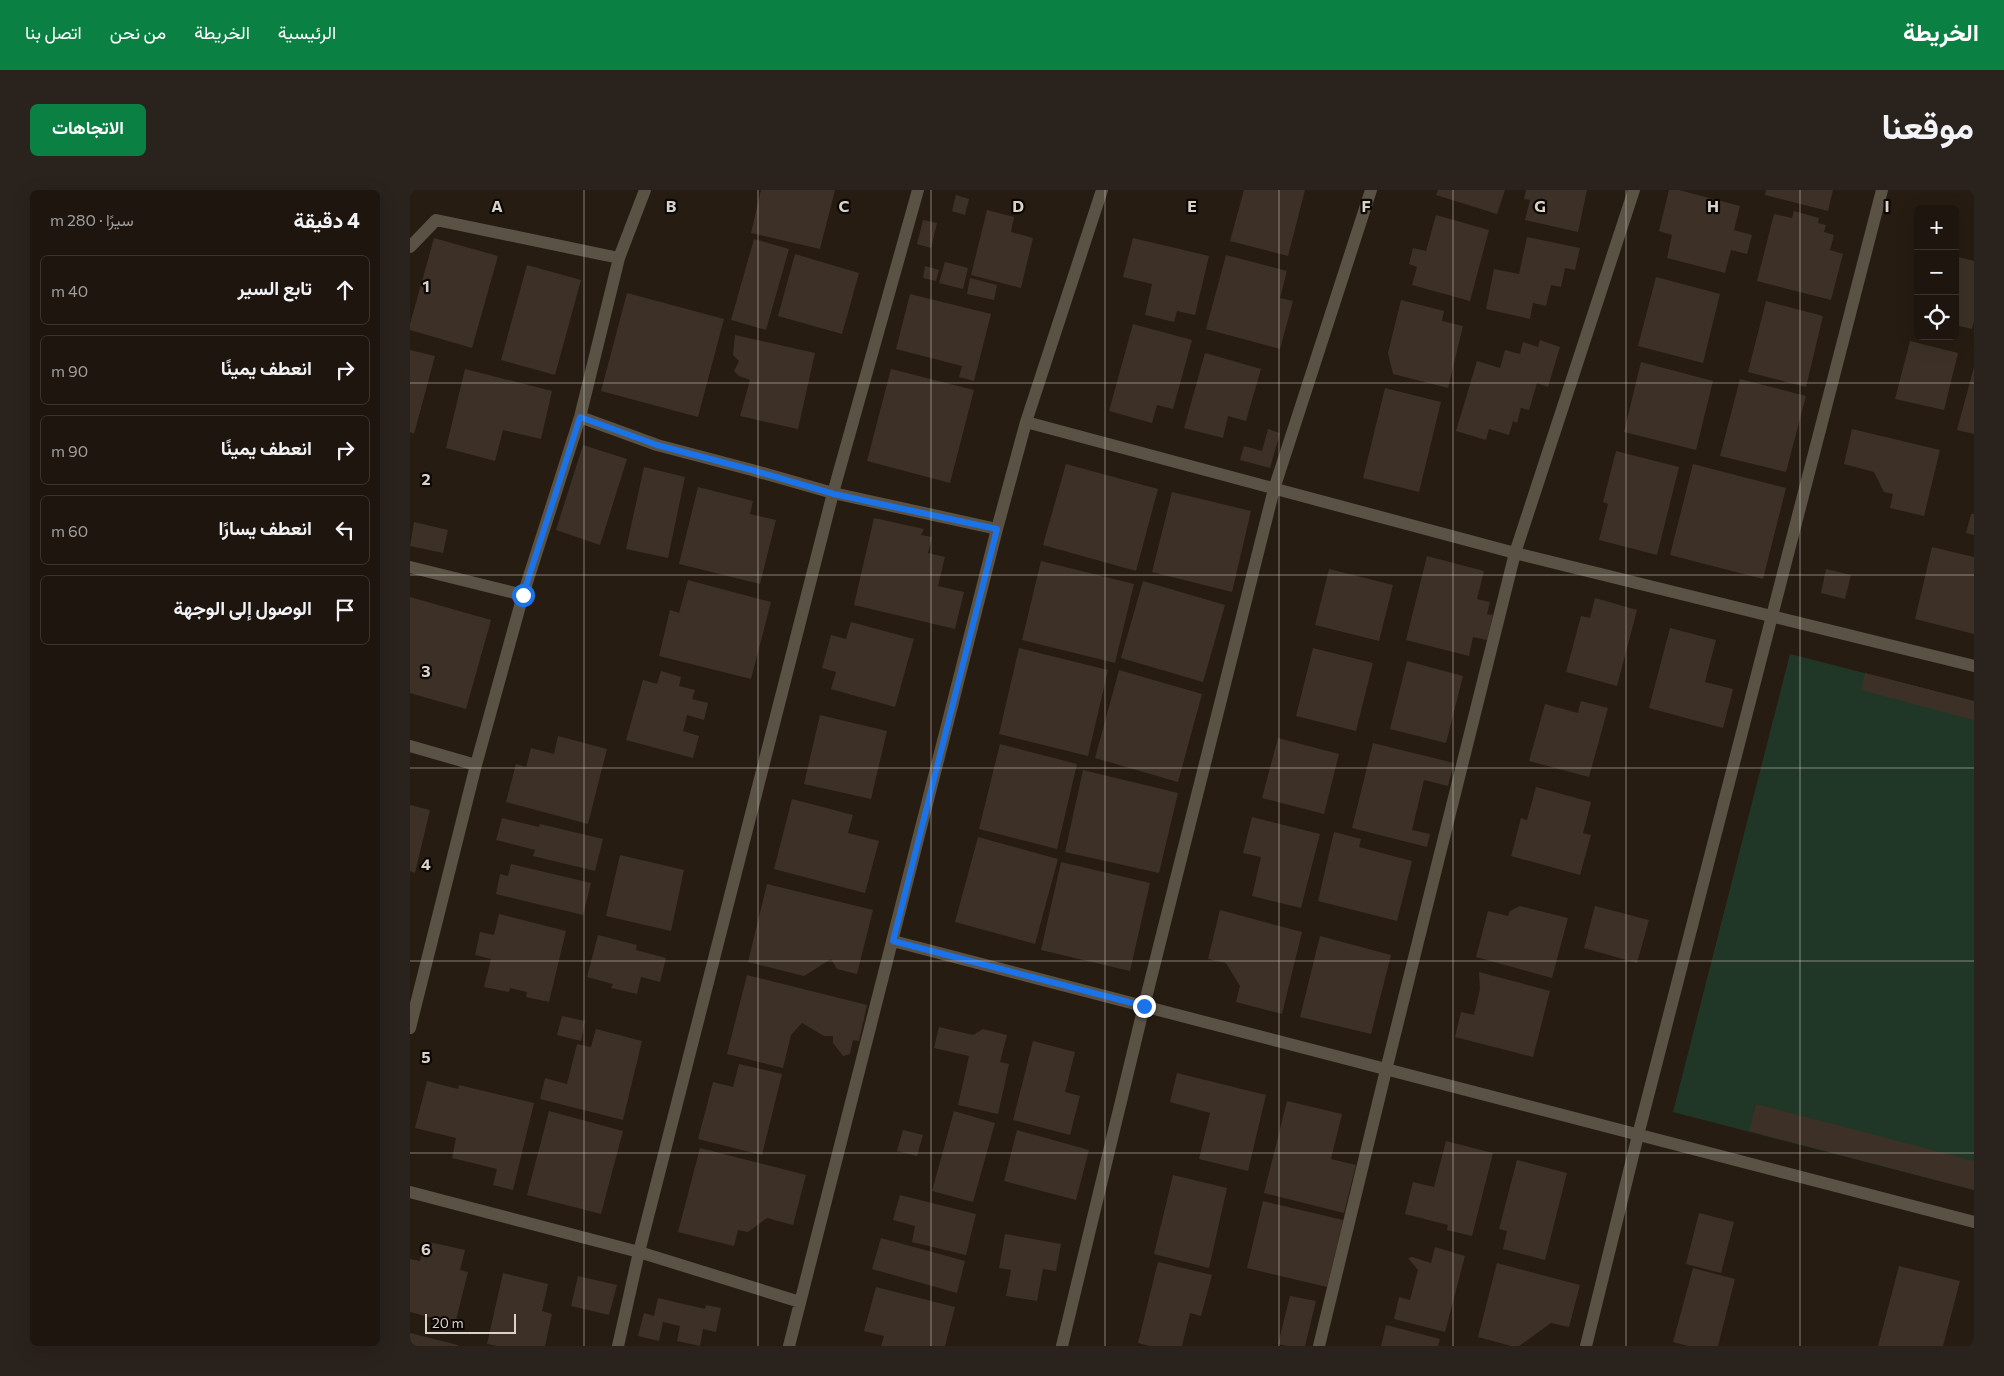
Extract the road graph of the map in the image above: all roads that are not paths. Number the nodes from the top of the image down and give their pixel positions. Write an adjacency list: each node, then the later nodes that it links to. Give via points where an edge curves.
1 (645, 190): 8 (street)
2 (918, 190): 12 (street)
3 (1102, 190): 10 (street)
4 (1371, 190): 11 (street)
5 (1634, 190): 14 (street)
6 (1882, 190): 17 (street)
7 (410, 247): 8 (street, via 436,220)
8 (619, 258): 9 (street)
9 (580, 417): 12 (street, via 657,445); 16 (street)
10 (1026, 422): 11 (street); 13 (street)
11 (1274, 489): 14 (street); 22 (street)
12 (834, 494): 13 (street); 28 (street)
13 (997, 529): 21 (street)
14 (1515, 553): 17 (street); 24 (street)
15 (410, 567): 16 (street)
16 (523, 595): 20 (street)
17 (1773, 616): 18 (street); 25 (street)
18 (1974, 666)
19 (410, 746): 20 (street)
20 (476, 765): 23 (street)
21 (893, 941): 22 (street); 29 (street)
22 (1144, 1006): 24 (street); 32 (street)
23 (410, 1028)
24 (1386, 1070): 25 (street); 33 (street)
25 (1638, 1135): 27 (street); 34 (street)
26 (410, 1192): 28 (street)
27 (1974, 1222)
28 (639, 1252): 29 (street); 30 (street)
29 (800, 1302): 31 (street)
30 (618, 1346)
31 (789, 1346)
32 (1062, 1346)
33 (1320, 1346)
34 (1586, 1346)

